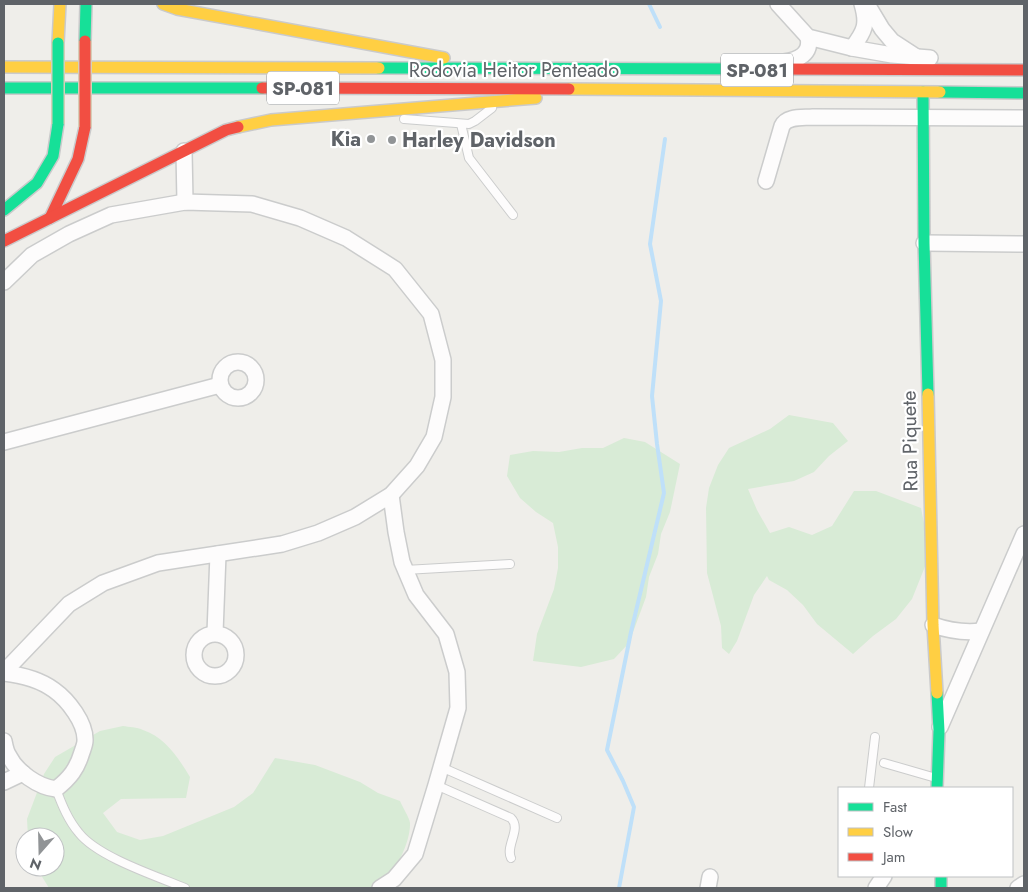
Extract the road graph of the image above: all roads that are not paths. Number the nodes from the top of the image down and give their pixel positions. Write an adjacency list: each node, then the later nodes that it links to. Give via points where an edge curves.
1 (60, 4): 26 (main road, bridge, via 58,124 53,156 37,183)
2 (86, 4): 28 (main road, bridge, via 85,126 78,159)
3 (163, 4): 12 (main road)
4 (778, 4): 7 (street)
5 (862, 4): 8 (street, via 865,27)
6 (867, 4): 9 (street, via 892,41)
7 (808, 37): 8 (street); 13 (street, via 810,44 802,57)
8 (852, 48): 9 (street)
9 (919, 58): 11 (street, via 993,61)
10 (4, 68): 12 (main road, Rodovia Heitor Penteado / SP-081)
11 (1024, 69): 13 (main road, Rodovia Heitor Penteado / SP-081)
12 (508, 70): 13 (main road, Rodovia Heitor Penteado / SP-081)
13 (747, 70)
14 (4, 88): 15 (main road, Rodovia Heitor Penteado / SP-081)
15 (603, 89): 16 (main road, Rodovia Heitor Penteado / SP-081); 18 (main road)
16 (924, 92): 17 (main road, Rodovia Heitor Penteado / SP-081); 20 (main road, Rua Piquete)
17 (1024, 93)
18 (499, 102): 19 (main road); 22 (lane, via 475,121)
19 (352, 114): 22 (lane); 23 (main road, via 271,120 226,130)
20 (924, 118): 21 (street); 24 (street, via 813,117 786,120); 30 (main road, Rua Piquete)
21 (1024, 118)
22 (461, 124): 27 (lane, via 468,158)
23 (184, 151): 25 (street); 28 (main road)
24 (766, 181)
25 (185, 202): 32 (street, via 111,214 32,255); 35 (street, via 252,204 300,218 346,238 395,269 431,314 443,360 443,397 434,437 417,466)
26 (4, 210)
27 (513, 215)
28 (50, 218): 29 (main road)
29 (4, 241)
30 (924, 243): 31 (street); 40 (main road, Rua Piquete)
31 (1024, 244)
32 (4, 282)
33 (220, 385): 34 (street)
34 (4, 442)
35 (391, 495): 37 (street, via 355,517 318,533 282,544); 39 (street)
36 (1024, 534): 41 (street)
37 (218, 554): 42 (street); 43 (street, via 158,563 103,583 69,604)
38 (510, 564): 39 (lane)
39 (405, 570): 48 (street, via 416,595 446,634 457,672 458,708)
40 (933, 625): 41 (street, via 963,633); 44 (main road, Rua Piquete)
41 (982, 631): 44 (street)
42 (215, 633)
43 (4, 672): 54 (street, via 28,676 54,689 72,706 81,725 85,741 80,760 72,775)
44 (939, 731): 51 (main road, Rua Piquete)
45 (875, 737): 53 (lane)
46 (4, 741): 49 (street, via 9,756)
47 (884, 763): 51 (lane)
48 (441, 767): 52 (street); 55 (lane)
49 (23, 773): 50 (street); 54 (street, via 47,788)
50 (4, 782)
51 (937, 783)
52 (436, 785): 56 (lane, via 511,818 515,826 509,851); 59 (street, via 415,854 394,879)
53 (869, 787)
54 (56, 789): 58 (lane, via 63,809 79,834 99,851)
55 (557, 818)
56 (511, 858)
57 (1024, 884): 60 (street)
58 (185, 888)
59 (380, 888)
60 (1018, 888)

